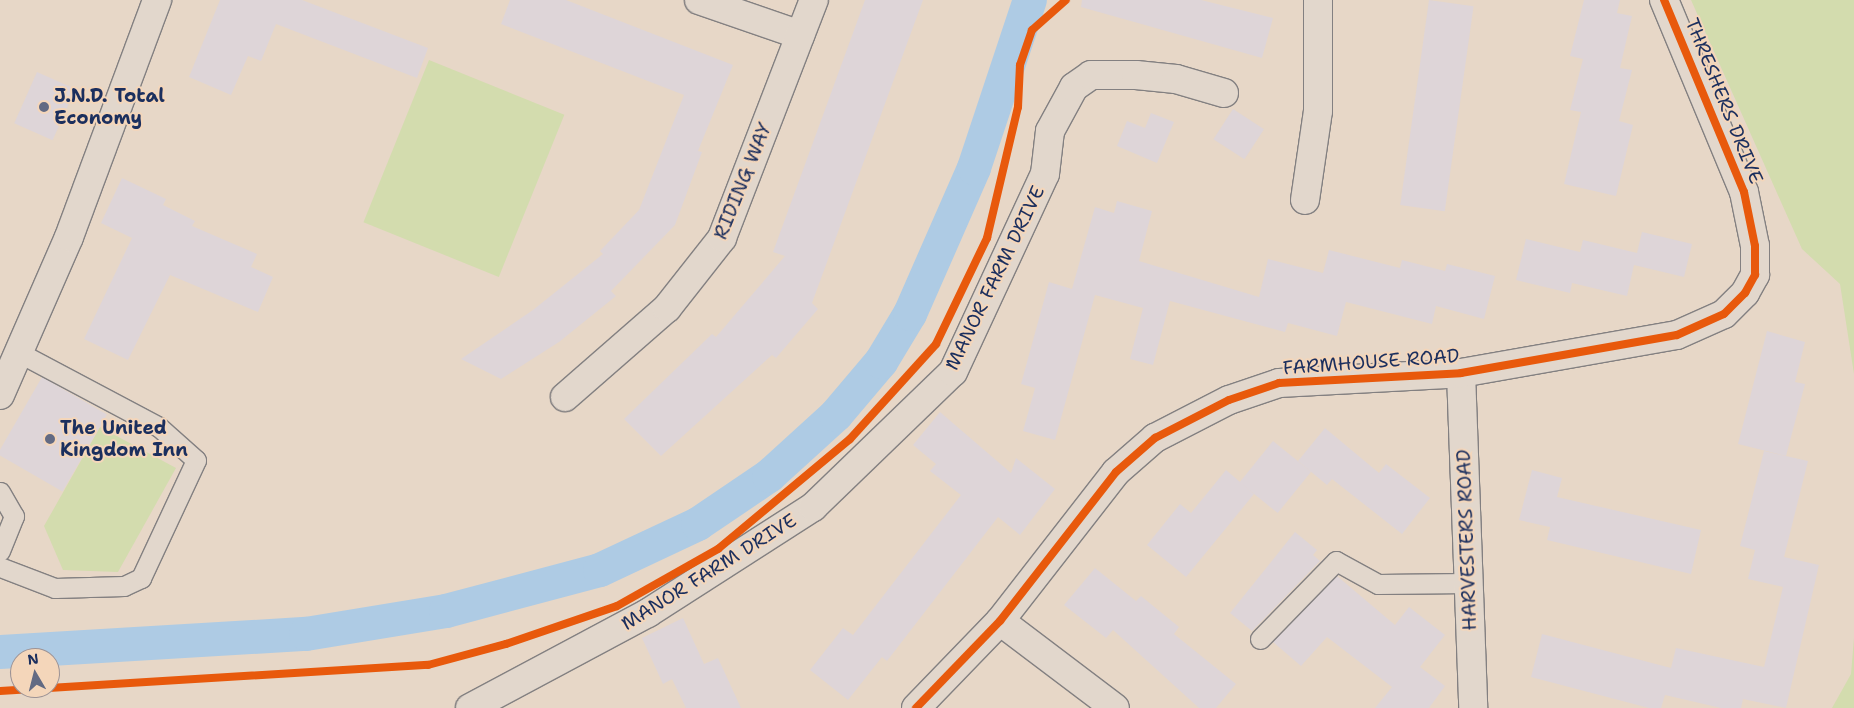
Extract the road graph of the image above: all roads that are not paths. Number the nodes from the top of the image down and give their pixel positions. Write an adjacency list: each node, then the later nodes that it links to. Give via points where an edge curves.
1 (157, 0): 10 (street, via 69,237)
2 (699, 0): 6 (street)
3 (814, 0): 6 (street, RIDING WAY)
4 (1318, 0): 8 (street, via 1318,110)
5 (1664, 0): 9 (street, THRESHERS DRIVE, via 1744,192 1755,246)
6 (800, 35): 13 (street, RIDING WAY, via 722,238 667,308)
7 (1224, 93): 20 (street, MANOR FARM DRIVE, via 1176,79 1136,75 1091,75 1074,87 1050,131 1045,174 953,372 813,507 648,613)
8 (1305, 200)
9 (1755, 275): 11 (street, FARMHOUSE ROAD, via 1746,292 1724,314 1677,335)
10 (20, 353): 12 (street); 16 (lane, via 159,428 196,460 141,578 124,586 55,588)
11 (1461, 373): 17 (street, HARVESTERS ROAD); 18 (street, FARMHOUSE ROAD, via 1279,383 1228,400 1155,438 1116,472)
12 (0, 395)
13 (565, 397)
14 (0, 492): 15 (lane, via 14,516)
15 (0, 551)
16 (0, 567)
17 (1469, 583): 19 (lane, via 1378,584 1336,561); 23 (street, HARVESTERS ROAD)
18 (1000, 621): 21 (street, FARMHOUSE ROAD); 22 (street)
19 (1260, 639)
20 (470, 708)
21 (916, 708)
22 (1115, 708)
23 (1474, 708)

